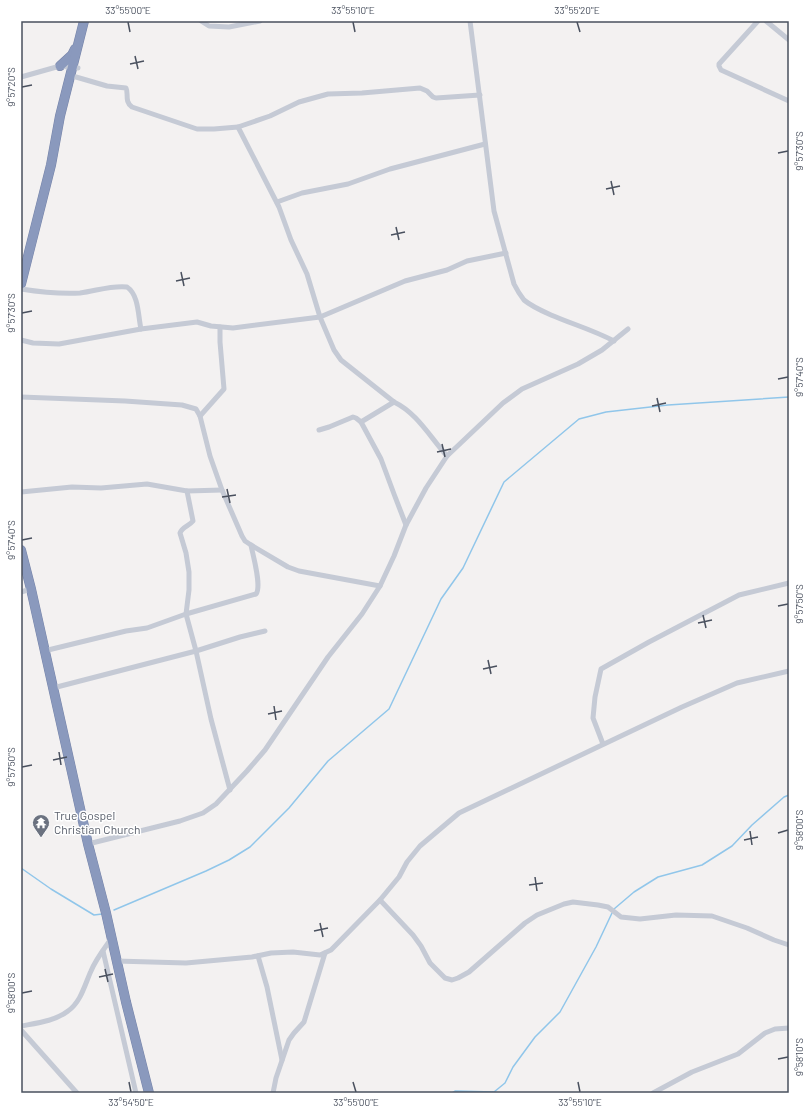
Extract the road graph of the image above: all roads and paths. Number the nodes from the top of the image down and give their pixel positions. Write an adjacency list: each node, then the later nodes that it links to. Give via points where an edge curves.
1 (84, 21): 8 (highway)
2 (89, 21): 11 (highway)
3 (201, 21): 4 (street, via 209,26 229,27)
4 (260, 21)
5 (470, 21): 14 (street)
6 (758, 21): 15 (street, via 719,64 719,68)
7 (766, 21): 9 (street)
8 (79, 38): 10 (highway, via 72,54); 11 (highway)
9 (789, 40)
10 (57, 66): 11 (street); 12 (street); 13 (highway)
11 (75, 67): 13 (highway)
12 (21, 78)
13 (72, 80): 16 (street, via 126,88 127,100 132,107 182,125 197,129); 20 (highway, via 55,156)
14 (480, 95): 16 (street, via 433,98 420,88 328,94 299,102); 17 (street)
15 (789, 101)
16 (238, 127): 18 (street)
17 (485, 144): 18 (street); 19 (street, via 494,211)
18 (277, 202): 23 (street, via 307,274)
19 (506, 253): 23 (street, via 467,261 447,270 405,281); 28 (street, via 514,284 525,300 542,311)
20 (24, 258): 21 (highway)
21 (21, 284)
22 (21, 289): 25 (street, via 79,293 116,286 127,287 135,298)
23 (320, 318): 24 (street, via 234,328); 30 (street, via 328,339 341,360)
24 (220, 327): 25 (street, via 197,322); 31 (street, via 224,389)
25 (141, 328): 27 (street, via 59,344)
26 (628, 329): 28 (street)
27 (21, 340)
28 (614, 341): 34 (street, via 578,364 522,389 503,403)
29 (21, 397): 31 (street, via 125,400 182,405 196,409)
30 (394, 402): 32 (street); 34 (street, via 412,415)
31 (200, 416): 35 (street)
32 (361, 422): 33 (street, via 353,418); 38 (street, via 381,459)
33 (319, 430)
34 (447, 456): 38 (street)
35 (222, 490): 36 (street); 39 (street, via 242,536)
36 (187, 491): 37 (street, via 147,484); 45 (street, via 193,521 180,533 189,572)
37 (21, 492)
38 (406, 525): 42 (street)
39 (251, 545): 42 (street, via 299,571); 45 (street, via 258,592)
40 (21, 550): 43 (highway)
41 (789, 583): 51 (street, via 739,595 602,669 593,718)
42 (380, 586): 52 (street, via 265,750)
43 (31, 589): 44 (street); 47 (highway)
44 (21, 592)
45 (186, 614): 47 (street, via 147,628); 48 (street)
46 (265, 631): 48 (street)
47 (44, 651): 50 (highway)
48 (196, 651): 50 (street); 52 (street)
49 (789, 671): 51 (street, via 737,683)
50 (53, 688): 53 (highway)
51 (603, 744): 54 (street, via 460,813 420,846)
52 (230, 790): 53 (street, via 203,813)
53 (88, 844): 55 (highway)
54 (380, 900): 56 (street, via 413,935 430,964 445,978 452,980 469,972 524,923 537,915 573,902 598,905 621,917 640,919 676,915 712,916); 58 (street, via 331,950)
55 (111, 939): 57 (street); 60 (highway)
56 (789, 945)
57 (103, 951): 61 (street, via 77,1002 69,1011 56,1018); 66 (street)
58 (325, 953): 59 (street, via 320,955 286,952); 64 (street, via 304,1022 292,1037)
59 (258, 956): 60 (street, via 186,963); 64 (street)
60 (116, 961): 67 (highway)
61 (21, 1026)
62 (789, 1028): 69 (street, via 764,1033 738,1054 692,1072)
63 (21, 1030): 65 (street)
64 (282, 1060): 68 (street)
65 (78, 1093)
66 (136, 1093)
67 (149, 1093)
68 (273, 1093)
69 (653, 1093)

